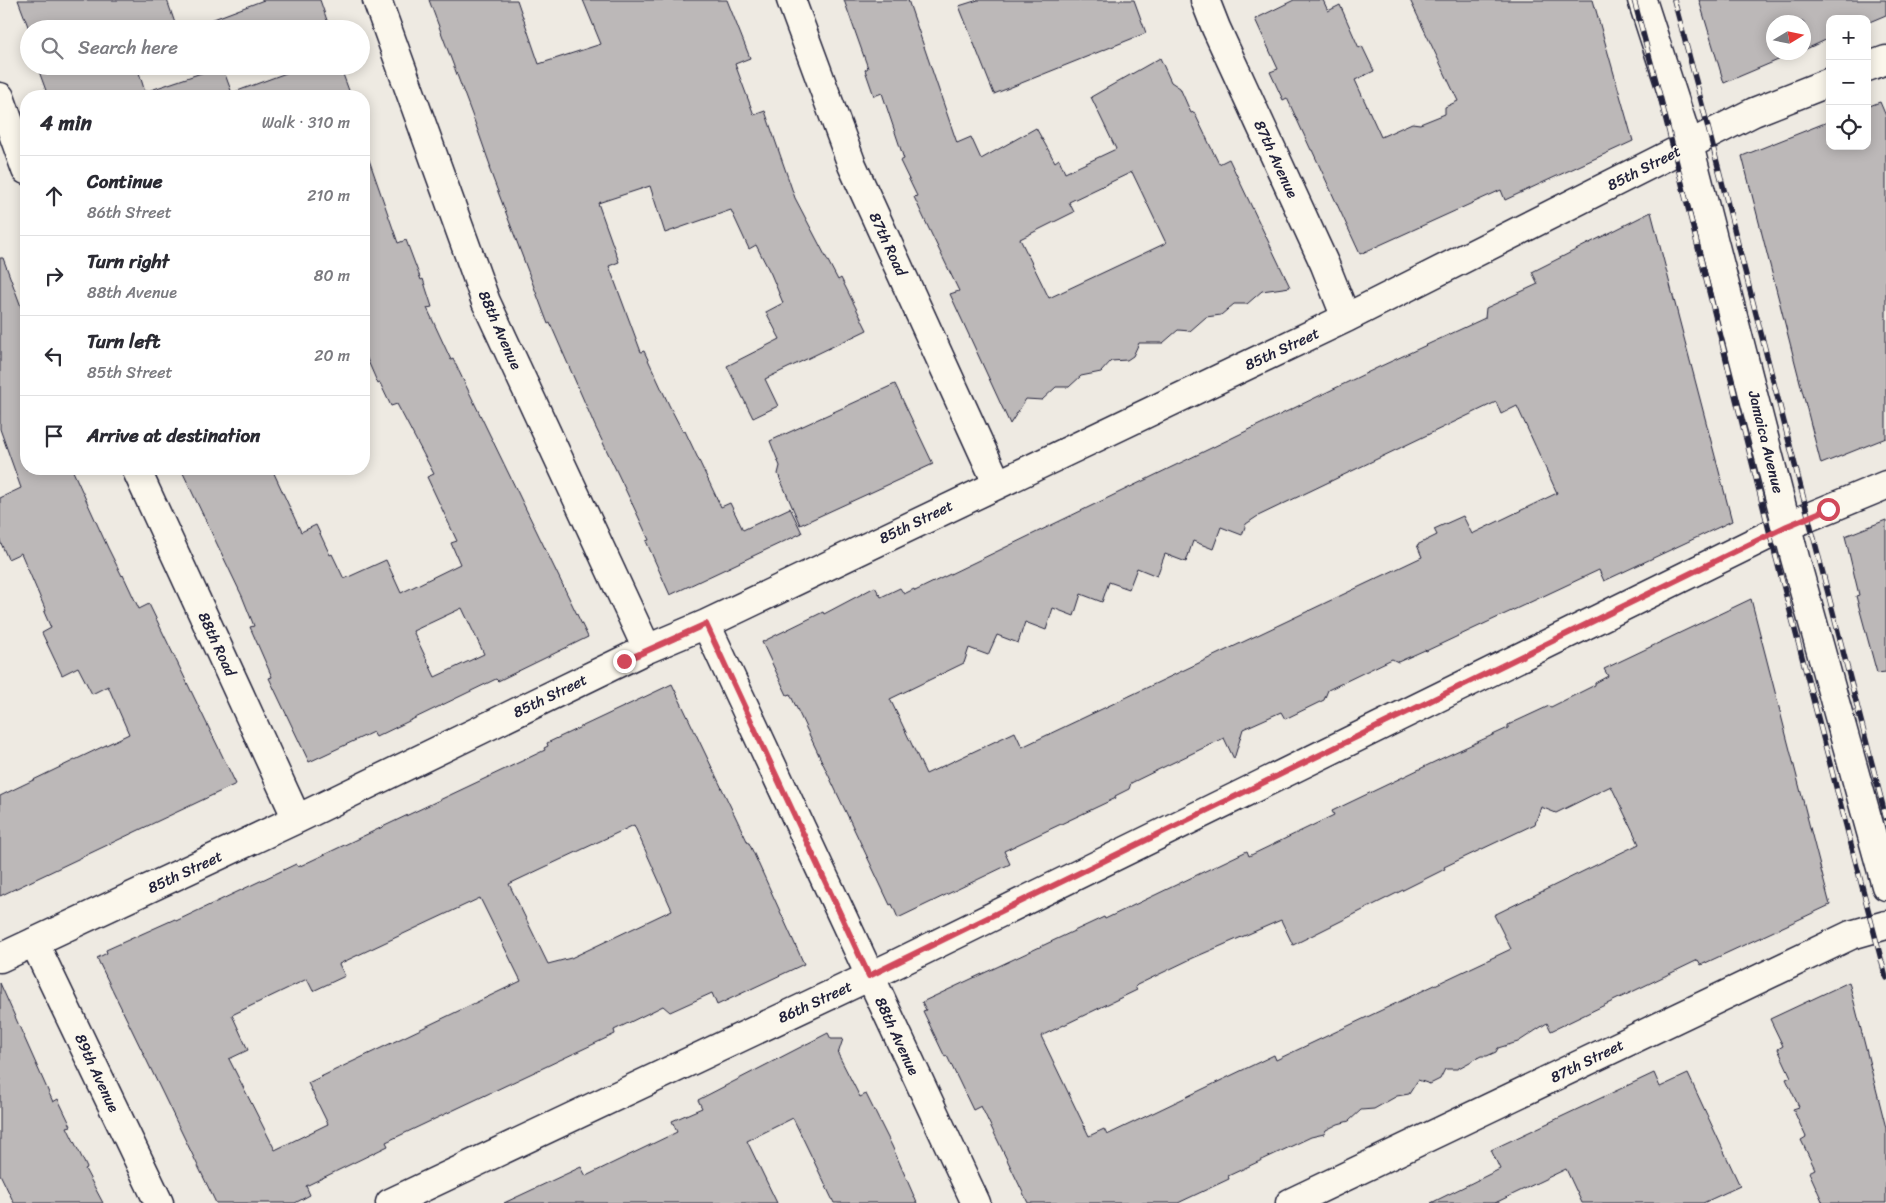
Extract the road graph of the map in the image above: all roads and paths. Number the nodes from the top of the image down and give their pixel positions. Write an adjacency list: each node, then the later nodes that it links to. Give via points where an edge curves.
1 (376, 0): 17 (street, 88th Avenue, via 486,302)
2 (791, 0): 13 (street, 87th Road, via 852,165)
3 (1205, 0): 11 (street, 87th Avenue)
4 (1642, 0): 9 (street, Jamaica Avenue)
5 (1886, 60): 6 (street)
6 (1871, 66)
7 (1826, 84): 9 (street, 85th Street, via 1754,112)
8 (0, 97): 10 (street)
9 (1689, 145): 11 (street, 85th Street); 15 (street, Jamaica Avenue)
10 (20, 153)
11 (1346, 318): 13 (street, 85th Street)
12 (139, 475): 18 (street, 88th Road)
13 (997, 483): 16 (street, 85th Street)
14 (1886, 485): 15 (street, 86th Street)
15 (1787, 526): 19 (street, Jamaica Avenue); 24 (street, 86th Street)
16 (706, 624): 17 (street, 85th Street); 24 (street, 88th Avenue)
17 (647, 649): 18 (street, 85th Street)
18 (297, 819): 22 (street, 85th Street)
19 (1881, 844): 20 (street, Jamaica Avenue)
20 (1886, 886)
21 (1886, 925): 28 (street, 87th Street, via 1851,935)
22 (34, 942): 23 (street, 85th Street); 25 (street, 89th Avenue)
23 (0, 958)
24 (869, 976): 26 (street, 86th Street); 27 (street, 88th Avenue)
25 (159, 1203)
26 (390, 1203)
27 (976, 1203)
28 (1290, 1203)

